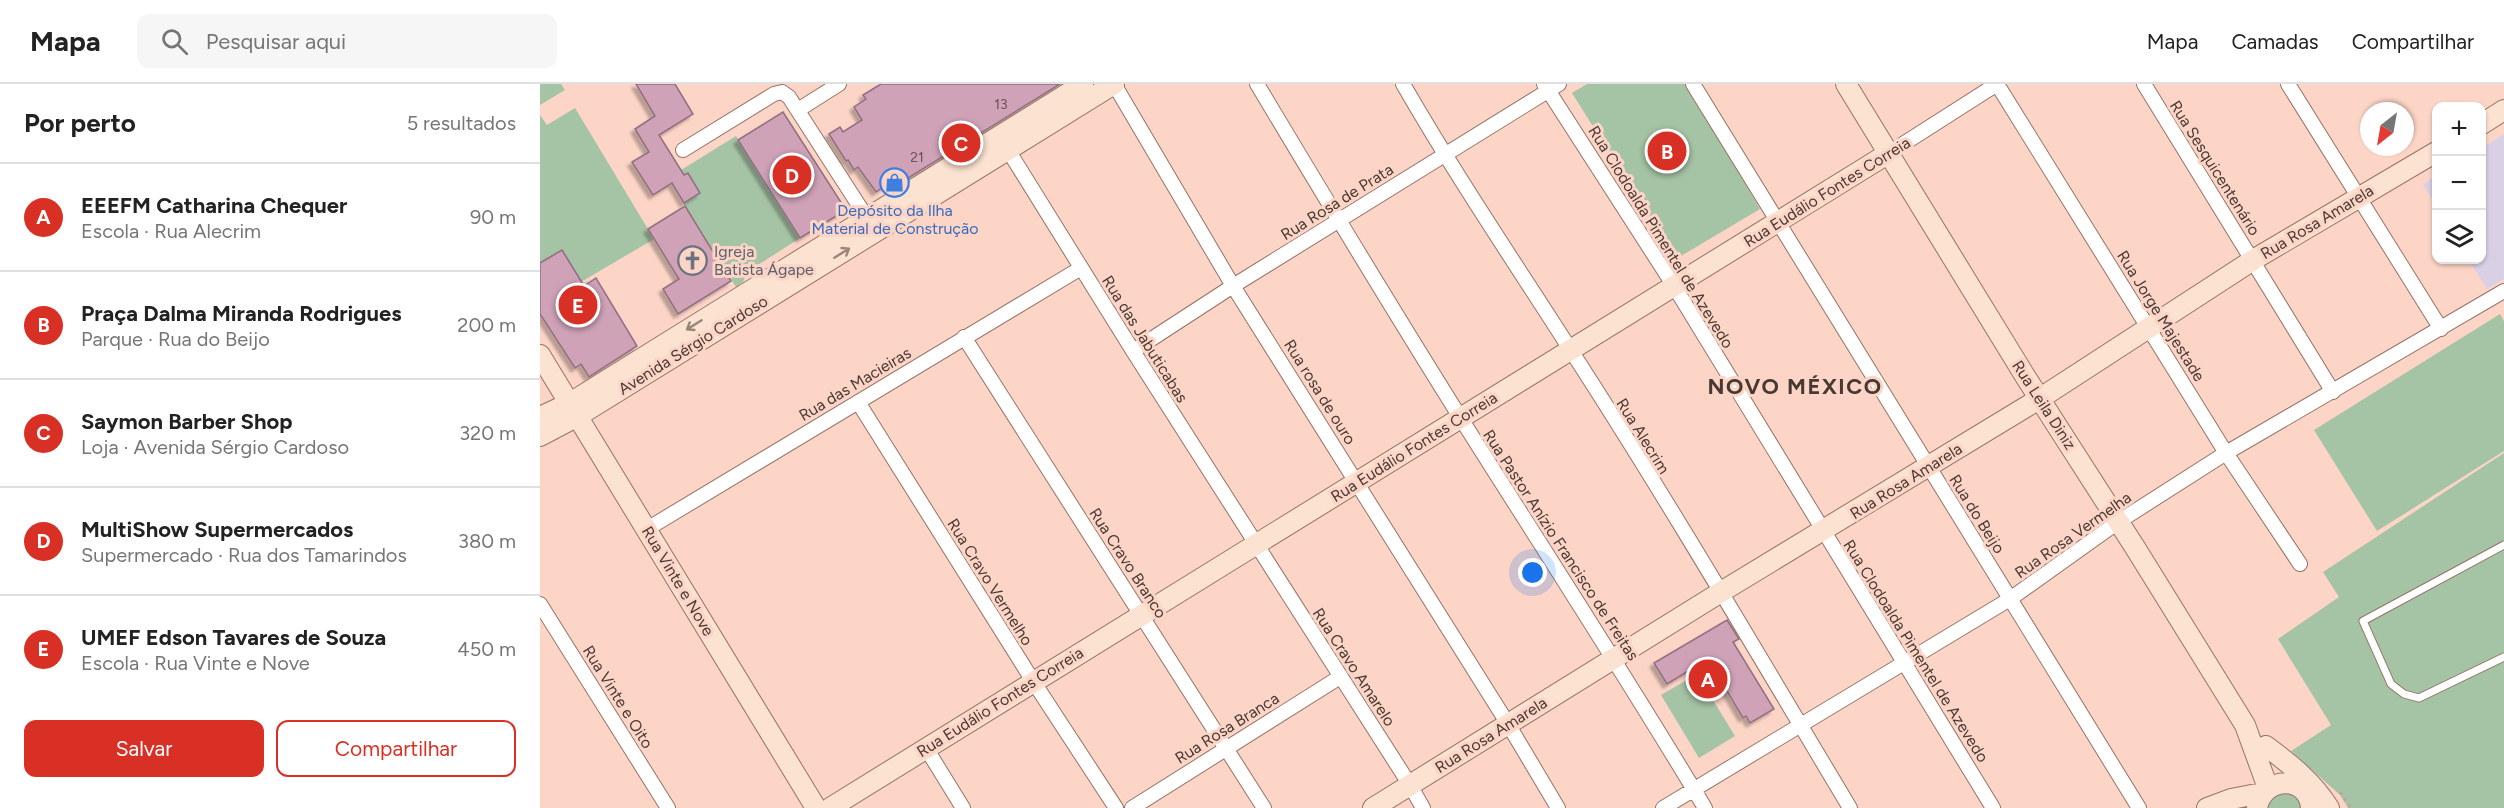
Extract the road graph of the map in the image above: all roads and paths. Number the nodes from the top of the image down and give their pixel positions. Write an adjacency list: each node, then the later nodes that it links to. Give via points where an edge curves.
1 (839, 84): 12 (street)
2 (1083, 84): 13 (street, Avenida Sérgio Cardoso)
3 (1114, 84): 13 (street, Avenida Sérgio Cardoso); 27 (street, Rua rosa de ouro)
4 (1257, 84): 22 (street, Rua Pastor Anízio Francisco de Freitas)
5 (1403, 84): 20 (street, Rua Alecrim)
6 (1693, 84): 23 (street, Rua do Beijo)
7 (1846, 84): 18 (street, Rua Leila Diniz)
8 (1997, 84): 18 (street, Rua Eudálio Fontes Correia); 30 (street, Rua Jorge Majestade)
9 (2144, 84): 25 (street, Rua Sesquicentenário)
10 (2288, 84): 21 (street)
11 (1551, 86): 20 (street, Rua Rosa de Prata); 28 (street, Rua Clodoalda Pimentel de Azevedo)
12 (798, 110): 17 (street, via 786,93 778,92); 24 (street)
13 (1058, 110): 16 (street, Avenida Sérgio Cardoso)
14 (2504, 110): 15 (street)
15 (2486, 121)
16 (1004, 143): 24 (street, Avenida Sérgio Cardoso); 26 (street, Rua das Jabuticabas)
17 (683, 150)
18 (1889, 153): 23 (street, Rua Eudálio Fontes Correia); 37 (street, Rua Leila Diniz)
19 (2432, 154): 21 (street, Rua Rosa Amarela)
20 (1444, 155): 22 (street, Rua Rosa de Prata); 34 (street, Rua Alecrim)
21 (2360, 196): 25 (street, Rua Rosa Amarela); 31 (street)
22 (1339, 221): 27 (street, Rua Rosa de Prata); 41 (street, Rua Pastor Anízio Francisco de Freitas)
23 (1778, 224): 28 (street, Rua Eudálio Fontes Correia); 44 (street, Rua do Beijo)
24 (871, 225): 39 (street, Avenida Sérgio Cardoso)
25 (2253, 260): 30 (street, Rua Rosa Amarela); 36 (street, Rua Sesquicentenário)
26 (1081, 268): 32 (street, Rua das Macieiras); 33 (street, Rua das Jabuticabas)
27 (1233, 286): 33 (street, Rua Rosa de Prata); 45 (street, Rua rosa de ouro)
28 (1674, 286): 34 (street, Rua Eudálio Fontes Correia); 48 (street, Rua Clodoalda Pimentel de Azevedo)
29 (2504, 291): 31 (street, Rua Rosa Vermelha)
30 (2150, 327): 37 (street, Rua Rosa Amarela); 43 (street, Rua Jorge Majestade)
31 (2441, 329): 36 (street, Rua Rosa Vermelha)
32 (964, 337): 38 (street, Rua das Macieiras); 55 (street, Rua Cravo Branco)
33 (1133, 351): 49 (street, Rua das Jabuticabas)
34 (1572, 351): 41 (street, Rua Eudálio Fontes Correia); 52 (street, Rua Alecrim)
35 (540, 355): 39 (street, Rua Vinte e Nove)
36 (2333, 392): 43 (street, Rua Rosa Vermelha)
37 (2039, 399): 44 (street, Rua Rosa Amarela); 46 (street, Rua Leila Diniz)
38 (858, 402): 47 (street, Rua das Macieiras); 60 (street, Rua Cravo Vermelho)
39 (574, 409): 40 (street); 42 (street); 47 (street, Rua Vinte e Nove)
40 (543, 412)
41 (1460, 417): 45 (street, Rua Eudálio Fontes Correia); 57 (street, Rua Pastor Anízio Francisco de Freitas)
42 (540, 436)
43 (2226, 453): 46 (street, Rua Rosa Vermelha); 51 (street, Rua Jorge Majestade)
44 (1928, 467): 48 (street, Rua Rosa Amarela); 53 (street, Rua do Beijo)
45 (1357, 482): 49 (street, Rua Eudálio Fontes Correia); 61 (street, Rua rosa de ouro)
46 (2118, 522): 53 (street, Rua Rosa Vermelha); 63 (street, Rua Leila Diniz)
47 (647, 529): 72 (street, Rua Vinte e Nove)
48 (1823, 532): 52 (street, Rua Rosa Amarela); 58 (street, Rua Clodoalda Pimentel de Azevedo)
49 (1257, 545): 55 (street, Rua Eudálio Fontes Correia); 59 (street, Rua Cravo Amarelo)
50 (2504, 545): 56 (lane, via 2363,621 2391,684 2404,694 2419,698)
51 (2300, 564)
52 (1721, 592): 57 (street, Rua Rosa Amarela); 62 (street, Rua Alecrim)
53 (2010, 599): 58 (street, Rua Rosa Vermelha); 85 (street, Rua do Beijo)
54 (540, 604): 71 (street, Rua Vinte e Oito)
55 (1142, 616): 60 (street, Rua Eudálio Fontes Correia); 66 (street, Rua Cravo Branco)
56 (2504, 657)
57 (1615, 658): 61 (street, Rua Rosa Amarela); 68 (street, Rua Pastor Anízio Francisco de Freitas)
58 (1903, 661): 62 (street, Rua Rosa Vermelha); 84 (street, Rua Clodoalda Pimentel de Azevedo)
59 (1340, 677): 66 (street, Rua Rosa Branca); 67 (street, Rua Cravo Amarelo)
60 (1033, 681): 65 (street, Rua Eudálio Fontes Correia); 75 (street, Rua Cravo Vermelho)
61 (1508, 724): 67 (street, Rua Rosa Amarela); 80 (street, Rua rosa de ouro)
62 (1800, 725): 68 (street, Rua Rosa Vermelha); 83 (street, Rua Alecrim)
63 (2245, 725): 64 (street, Rua Leila Diniz); 69 (street, Rua Leila Diniz)
64 (2266, 746): 70 (street, Rua Leila Diniz); 87 (street, via 2294,767)
65 (926, 748): 73 (street, Rua Eudálio Fontes Correia); 74 (street)
66 (1226, 748): 76 (street, Rua Rosa Branca); 77 (street, Rua Cravo Branco)
67 (1410, 785): 78 (street, Rua Rosa Amarela); 79 (street, Rua Cravo Amarelo)
68 (1694, 789): 81 (street, Rua Rosa Vermelha); 82 (street, Rua Pastor Anízio Francisco de Freitas)
69 (2262, 796): 70 (street, via 2282,783 2290,783); 86 (street, via 2231,799)
70 (2310, 802)
71 (668, 808)
72 (816, 808)
73 (830, 808)
74 (963, 808)
75 (1116, 808)
76 (1132, 808)
77 (1264, 808)
78 (1373, 808)
79 (1423, 808)
80 (1558, 808)
81 (1663, 808)
82 (1705, 808)
83 (1850, 808)
84 (1994, 808)
85 (2139, 808)
86 (2207, 808)
87 (2330, 808)

